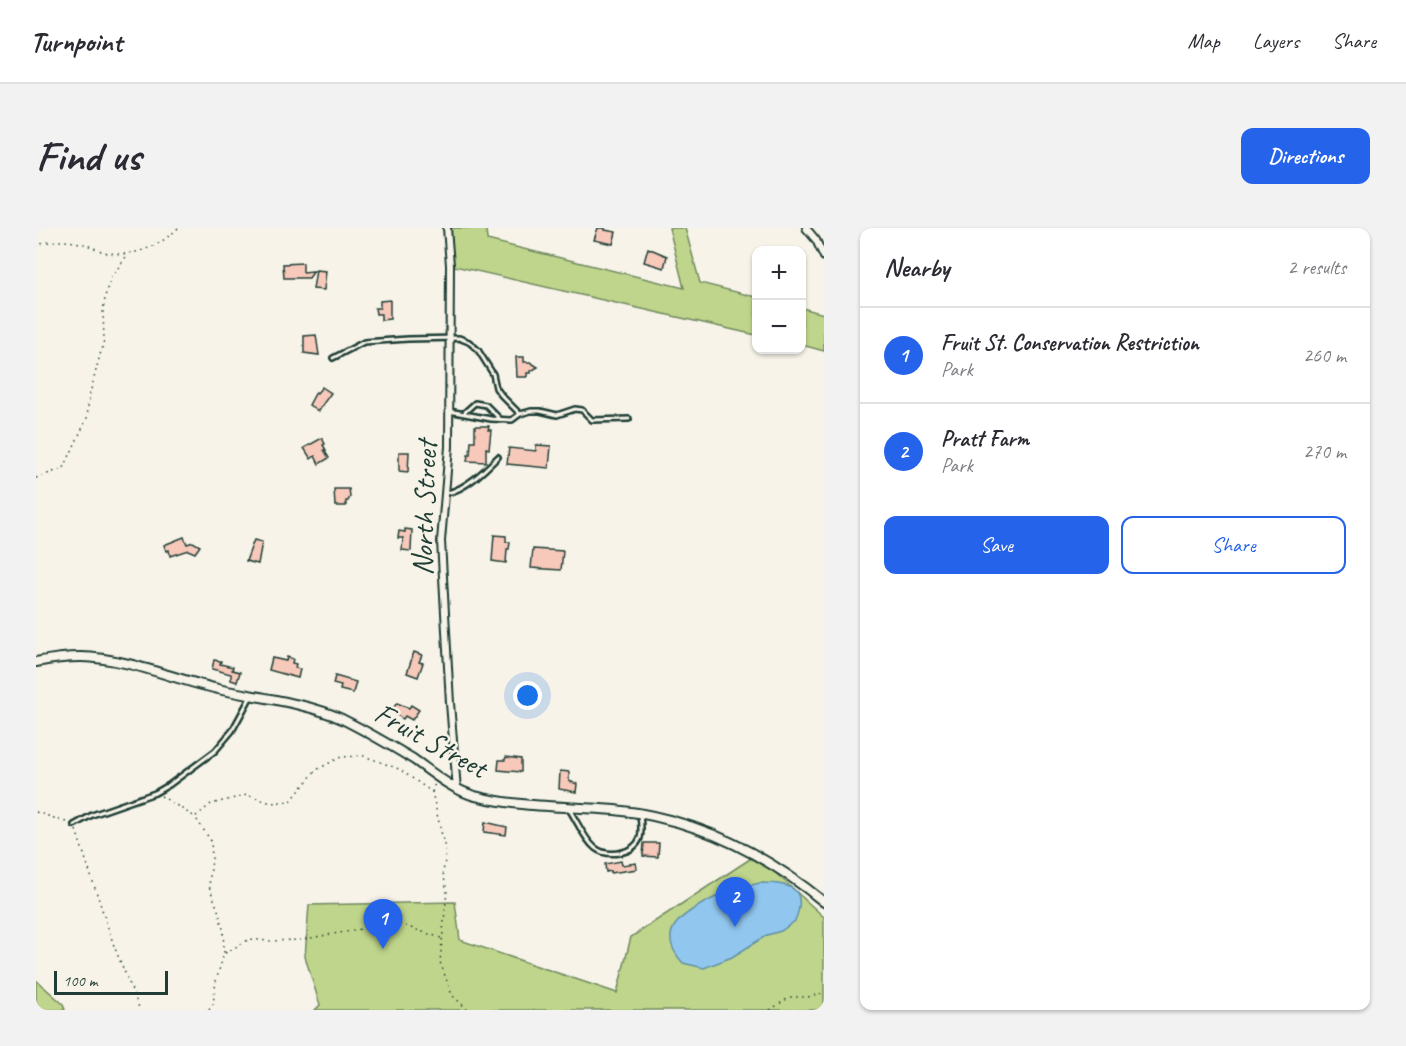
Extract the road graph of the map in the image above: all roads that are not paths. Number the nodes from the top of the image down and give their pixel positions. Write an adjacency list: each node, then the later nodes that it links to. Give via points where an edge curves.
1 (447, 228): 6 (street, North Street)
2 (806, 228): 3 (street)
3 (816, 240): 4 (street); 5 (street)
4 (824, 241)
5 (824, 257)
6 (449, 339): 7 (lane, via 364,342); 8 (street, North Street); 10 (lane, via 459,338 478,350 493,374 496,388)
7 (333, 358)
8 (449, 411): 9 (lane); 14 (street, North Street)
9 (464, 412): 12 (lane); 12 (lane, via 476,403 486,405)
10 (519, 414): 11 (lane, via 540,411 556,415 575,409 592,420); 12 (lane, via 512,420)
11 (629, 419)
12 (501, 420)
13 (498, 457): 14 (lane, via 471,481)
14 (445, 493): 17 (street, North Street, via 441,541)
15 (36, 662): 16 (street, Fruit Street, via 56,658 97,659)
16 (252, 696): 17 (street, Fruit Street, via 340,719 398,750); 20 (lane, via 232,731 214,751 169,785)
17 (457, 789): 18 (street, Fruit Street, via 492,800)
18 (568, 807): 19 (street, Fruit Street); 19 (lane, via 596,849 609,854 634,848 641,829)
19 (639, 813): 21 (street, Fruit Street, via 684,823 741,847)
20 (74, 825)
21 (824, 902)

